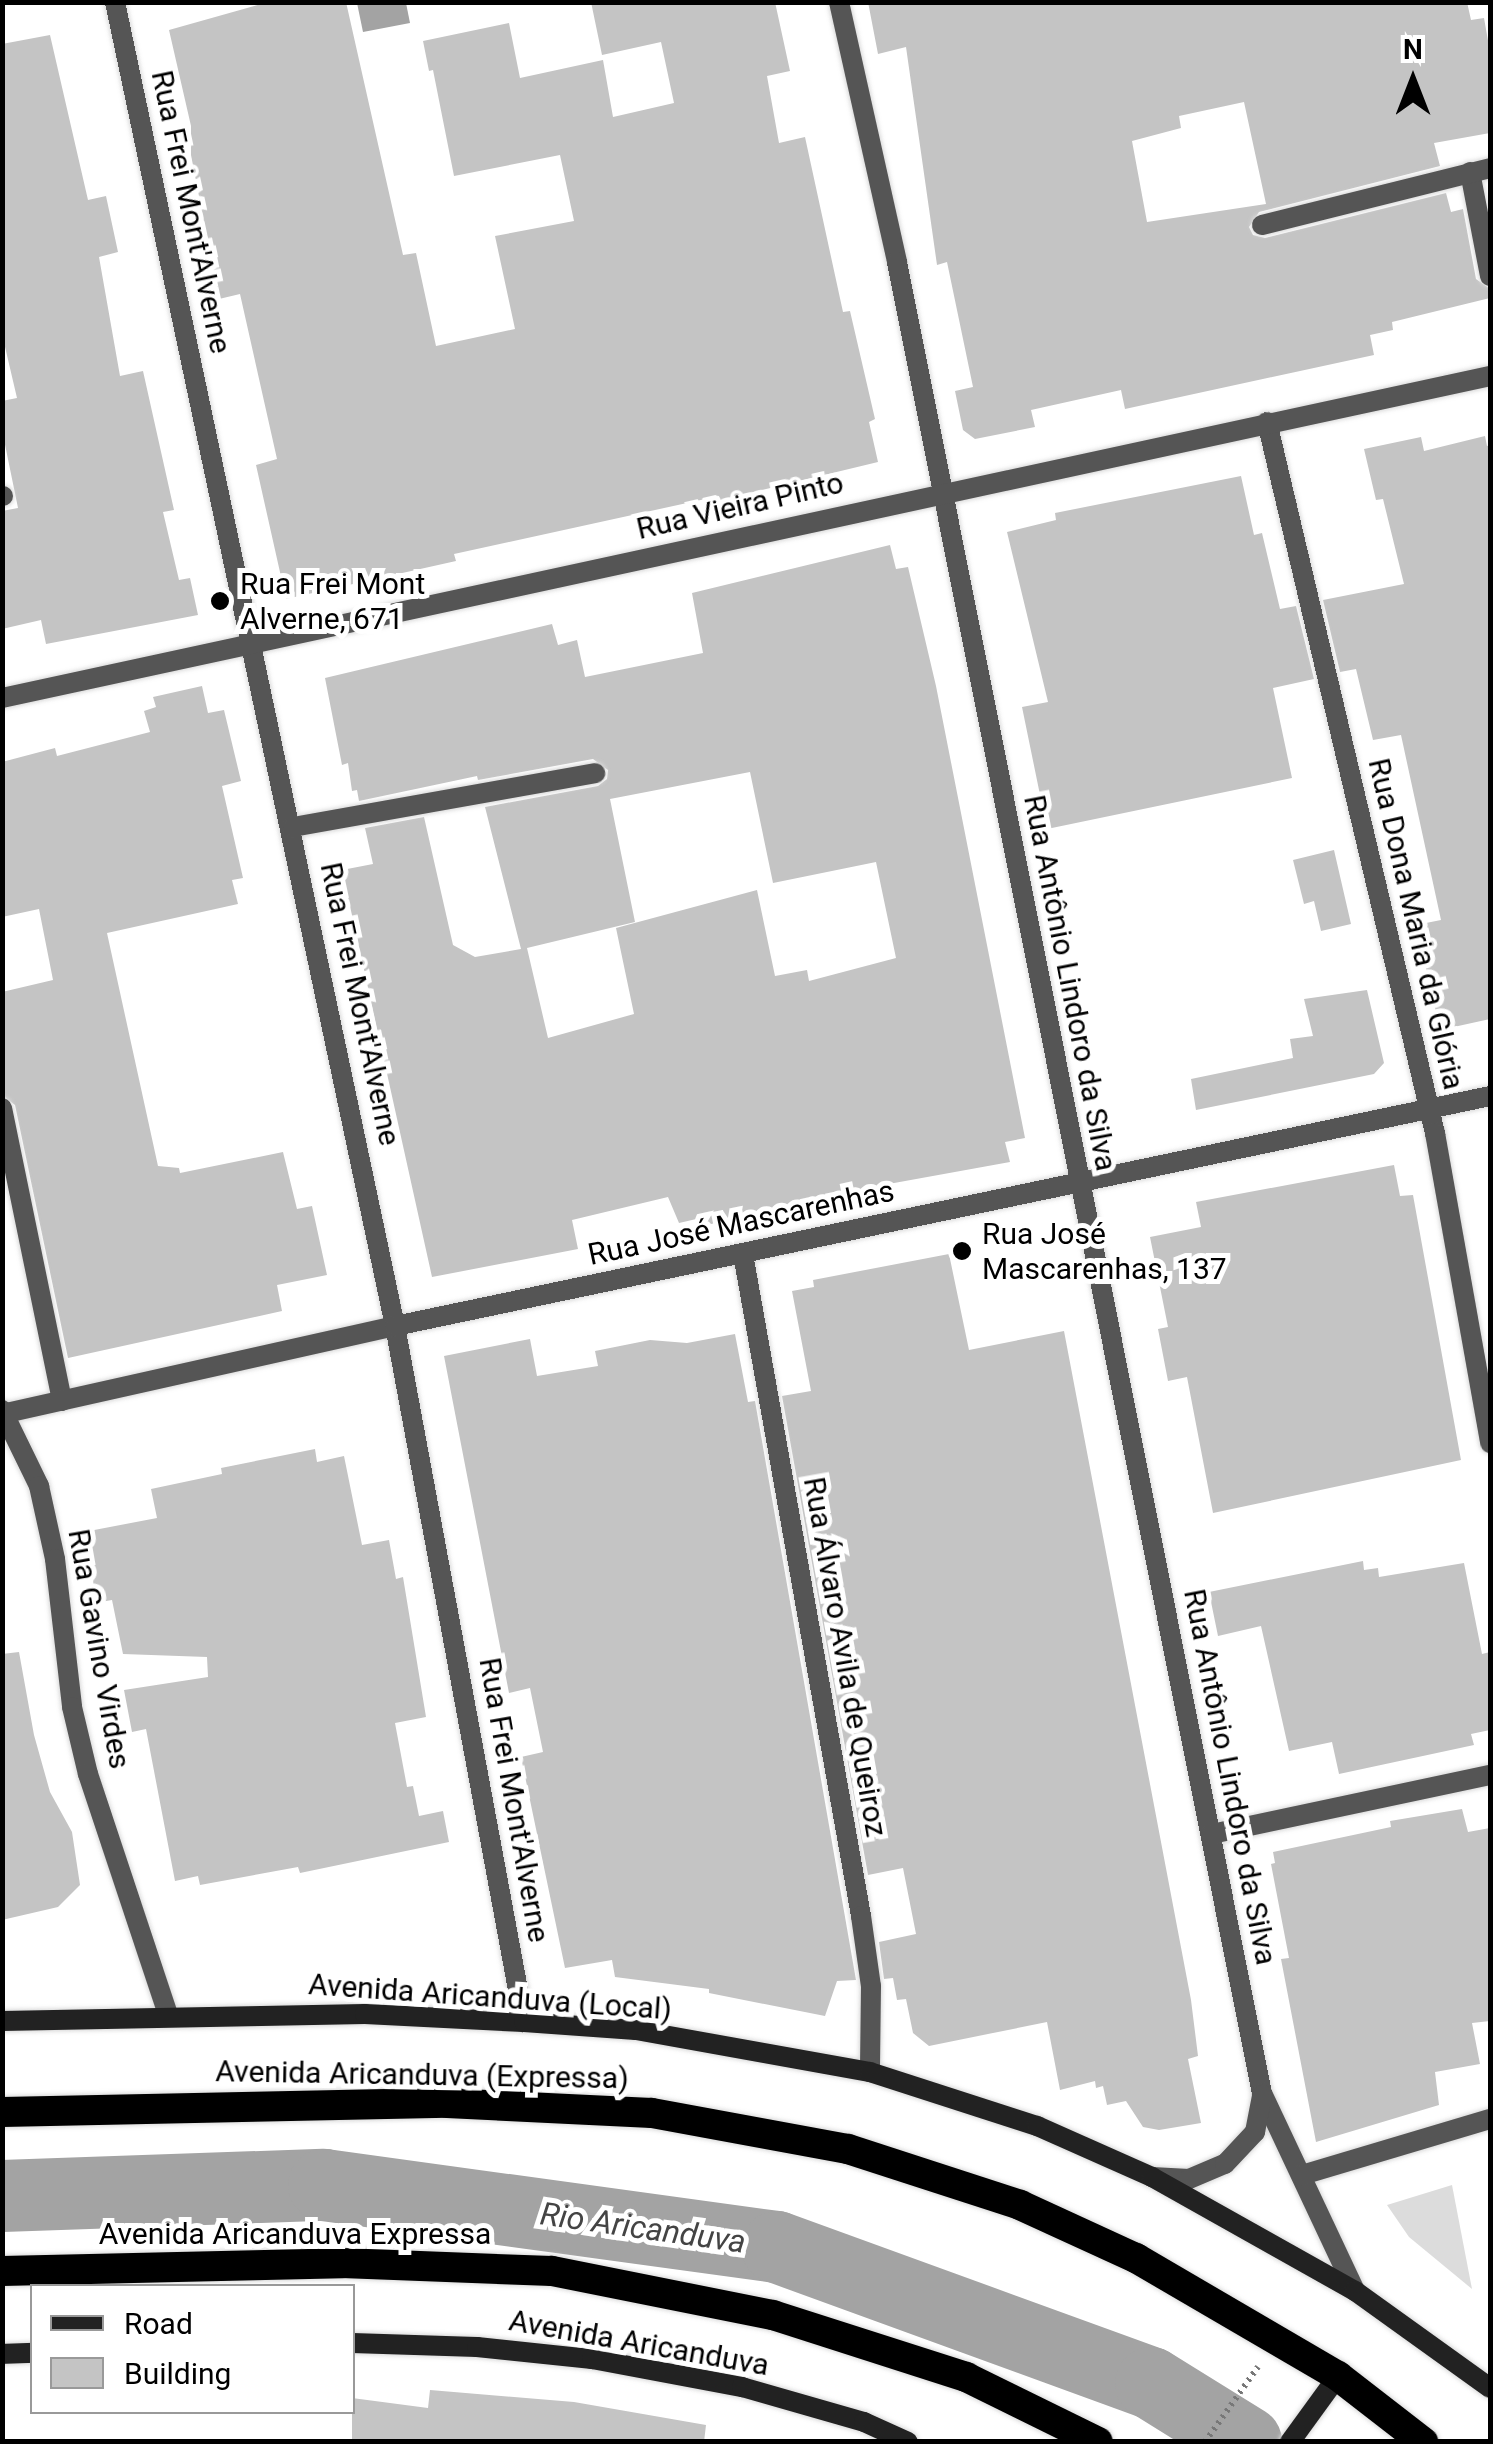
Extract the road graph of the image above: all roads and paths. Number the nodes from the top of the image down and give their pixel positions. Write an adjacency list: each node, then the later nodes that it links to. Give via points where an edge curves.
1 (116, 2): 9 (street, Rua Frei Mont'Alverne)
2 (840, 2): 8 (street, Rua Antônio Lindoro da Silva)
3 (1480, 170): 4 (street); 5 (street)
4 (1262, 225)
5 (1490, 276)
6 (1490, 376): 7 (street, Rua Vieira Pinto)
7 (1267, 422): 8 (street, Rua Vieira Pinto); 15 (street, Rua Dona Maria da Glória)
8 (940, 492): 9 (street, Rua Vieira Pinto); 16 (street, Rua Antônio Lindoro da Silva)
9 (251, 642): 10 (street, Rua Vieira Pinto); 12 (street, Rua Frei Mont'Alverne)
10 (2, 698)
11 (595, 773): 12 (street)
12 (293, 827): 18 (street, Rua Frei Mont'Alverne)
13 (1490, 1096): 15 (street, Rua José Mascarenhas)
14 (2, 1108): 19 (street)
15 (1429, 1108): 16 (street, Rua José Mascarenhas); 21 (street, Rua Dona Maria da Glória)
16 (1079, 1182): 17 (street, Rua José Mascarenhas); 23 (street, Rua Antônio Lindoro da Silva)
17 (743, 1254): 18 (street, Rua José Mascarenhas); 27 (street, Rua Álvaro Avila de Queiroz, via 862,1916 872,1986)
18 (395, 1326): 19 (street, Rua José Mascarenhas); 26 (street, Rua Frei Mont'Alverne)
19 (62, 1401): 20 (street, Rua José Mascarenhas)
20 (4, 1412): 24 (street, Rua Gavino Virdes, via 39,1486 88,1774)
21 (1490, 1443)
22 (1490, 1775): 23 (street)
23 (1212, 1834): 28 (street, Rua Antônio Lindoro da Silva)
24 (168, 2014): 25 (main road, Avenida Aricanduva (Local)); 26 (main road, Avenida Aricanduva (Local))
25 (2, 2020)
26 (524, 2022): 27 (main road, Avenida Aricanduva (Local), via 636,2030)
27 (870, 2072): 32 (main road, Avenida Aricanduva (Local), via 1037,2126)
28 (1262, 2093): 31 (street, Rua Antônio Lindoro da Silva); 32 (street, Rua Antônio Lindoro da Silva, via 1256,2132 1226,2164 1189,2179)
29 (2, 2112): 39 (highway, Avenida Aricanduva (Expressa), via 466,2104 652,2113 848,2150 1020,2205 1136,2258)
30 (1490, 2119): 31 (street)
31 (1302, 2175): 34 (street, Rua Antônio Lindoro da Silva)
32 (1152, 2177): 34 (main road, Avenida Aricanduva (Local))
33 (2, 2271): 42 (highway, Avenida Aricanduva Expressa, via 342,2263 552,2271 773,2315 966,2377)
34 (1355, 2291): 40 (main road, Avenida Aricanduva (Local))
35 (355, 2343): 41 (main road, Avenida Aricanduva, via 592,2359 742,2387 864,2422)
36 (30, 2352): 37 (main road)
37 (2, 2354)
38 (1252, 2375): 43 (path)
39 (1331, 2386): 44 (main road); 45 (highway, Avenida Aricanduva (Expressa))
40 (1490, 2388)
41 (908, 2442)
42 (1098, 2442)
43 (1205, 2442)
44 (1290, 2442)
45 (1423, 2442)

